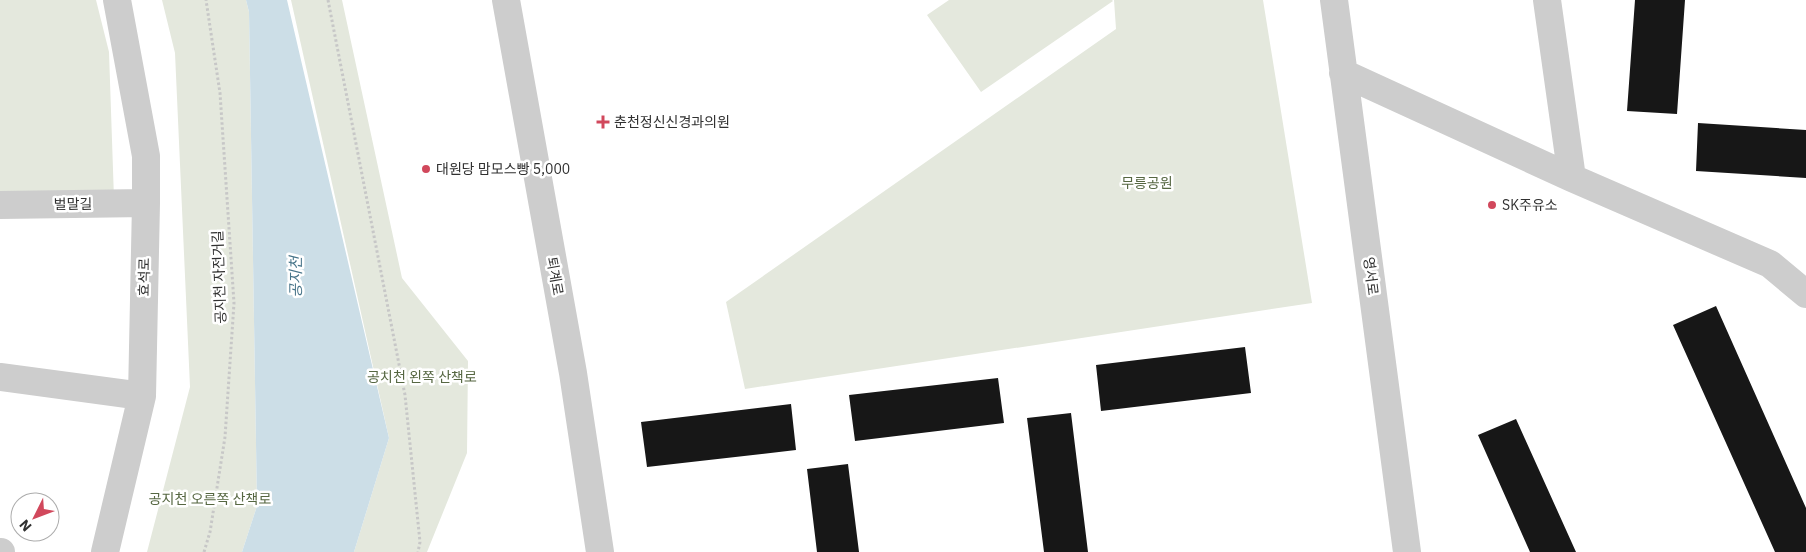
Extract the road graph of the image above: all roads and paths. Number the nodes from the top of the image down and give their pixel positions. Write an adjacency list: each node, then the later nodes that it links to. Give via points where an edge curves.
1 (117, 0): 9 (street, 효석로, via 146,156)
2 (206, 0): 16 (path, 공지천 자전거길, via 220,93 234,303 225,437)
3 (328, 0): 17 (path, via 405,395 420,542)
4 (506, 0): 14 (street, 퇴계로, via 573,373)
5 (1334, 0): 7 (street, 영서로)
6 (1547, 0): 8 (street)
7 (1344, 73): 8 (street); 18 (street, 영서로)
8 (1572, 178): 11 (street, via 1770,264)
9 (146, 203): 10 (street, 벌말길); 13 (street, 효석로)
10 (0, 205)
11 (1806, 294)
12 (0, 377): 13 (street)
13 (142, 396): 15 (street, 효석로)
14 (598, 550)
15 (105, 552)
16 (204, 552)
17 (418, 552)
18 (1406, 552)

